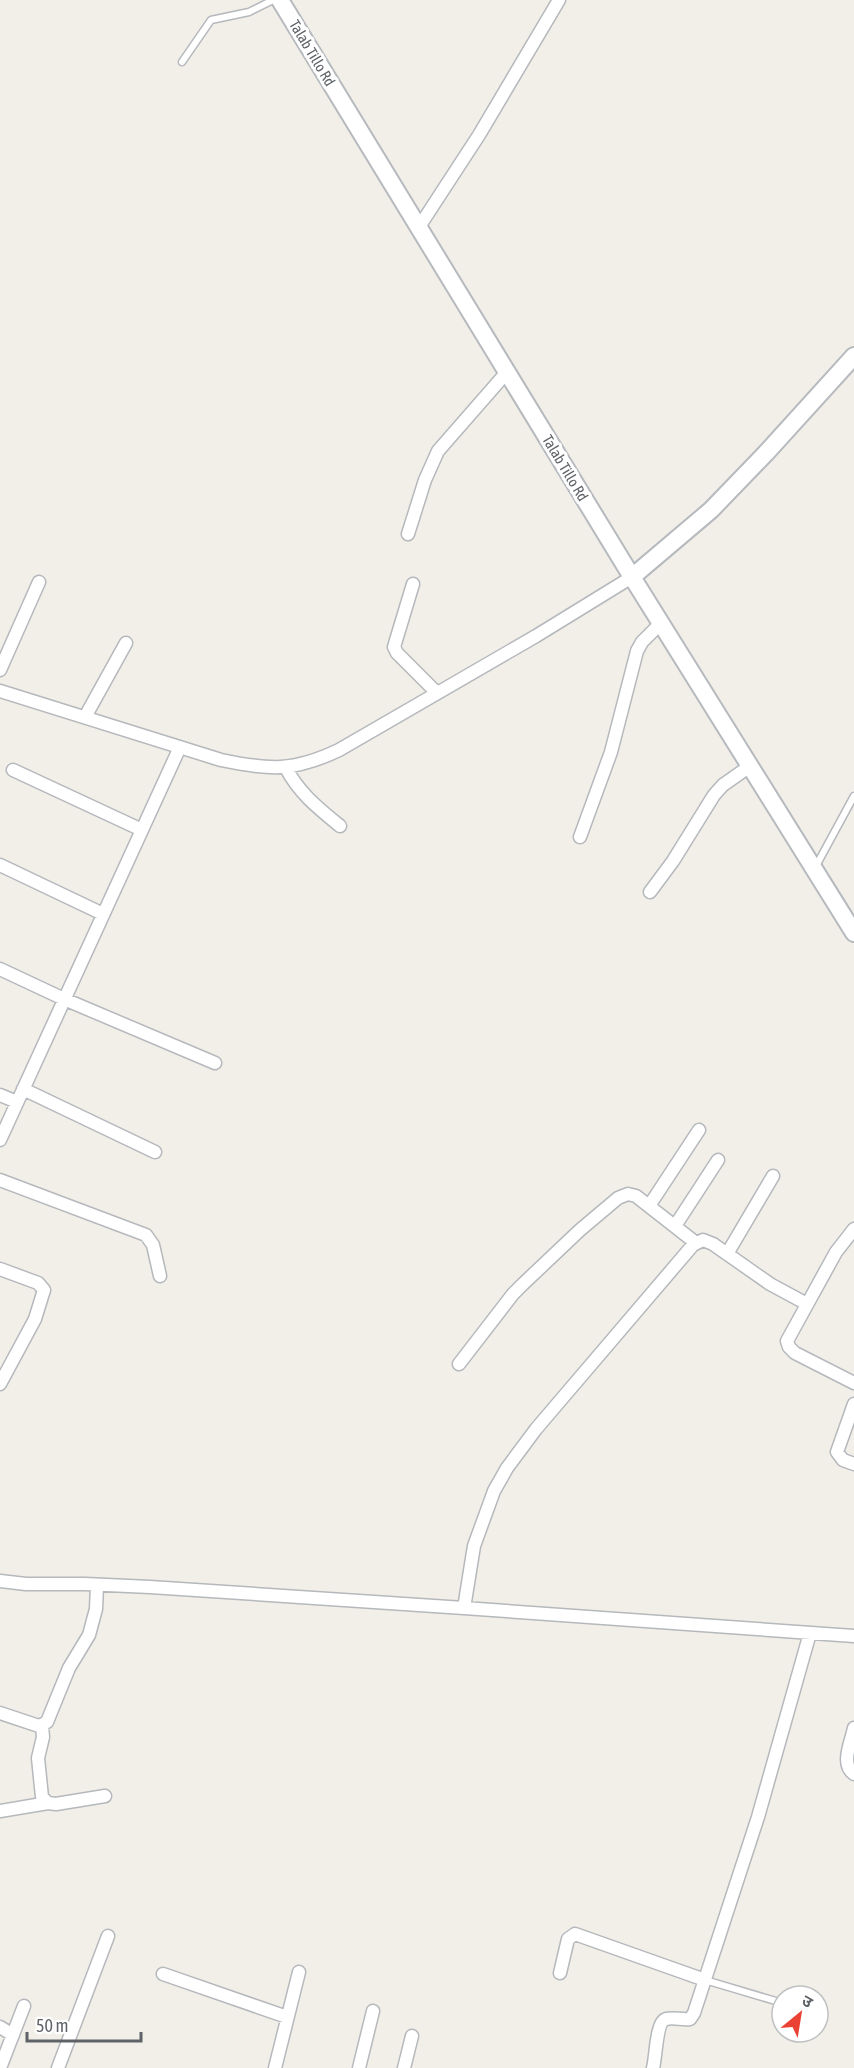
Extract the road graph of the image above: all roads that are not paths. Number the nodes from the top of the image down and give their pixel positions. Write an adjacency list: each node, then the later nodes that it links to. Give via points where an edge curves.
1 (273, 0): 4 (lane, via 249,12 211,20)
2 (280, 0): 5 (main road, Talab Tillo Rd)
3 (559, 0): 5 (street)
4 (182, 62)
5 (419, 227): 7 (main road, Talab Tillo Rd)
6 (854, 356): 9 (main road, via 711,510)
7 (507, 372): 8 (street, via 438,451); 9 (main road, Talab Tillo Rd)
8 (408, 534)
9 (632, 577): 12 (main road, Talab Tillo Rd); 16 (street)
10 (39, 582): 14 (street)
11 (413, 584): 16 (street, via 394,646)
12 (661, 623): 19 (main road, Talab Tillo Rd); 25 (street, via 637,651 615,741)
13 (126, 643): 17 (street)
14 (0, 670)
15 (0, 691): 17 (street)
16 (437, 693): 21 (street)
17 (85, 717): 18 (street)
18 (180, 747): 21 (street); 24 (street)
19 (750, 766): 27 (main road, Talab Tillo Rd); 28 (street, via 714,795)
20 (13, 771): 24 (street)
21 (290, 775): 23 (street, via 308,800)
22 (854, 796): 27 (lane)
23 (340, 826)
24 (142, 830): 29 (street)
25 (580, 837)
26 (0, 865): 29 (street)
27 (814, 869): 30 (main road, Talab Tillo Rd)
28 (650, 892)
29 (103, 914): 32 (street)
30 (854, 933)
31 (0, 969): 32 (street)
32 (64, 999): 33 (street); 34 (street)
33 (215, 1063)
34 (23, 1089): 36 (street); 39 (street)
35 (0, 1095): 36 (street)
36 (17, 1102): 38 (street)
37 (699, 1130): 43 (street)
38 (0, 1140)
39 (155, 1152)
40 (718, 1160): 44 (street)
41 (773, 1176): 47 (street)
42 (0, 1180): 49 (street, via 147,1234)
43 (649, 1206): 44 (street); 51 (street, via 636,1196 618,1198 513,1294)
44 (675, 1227): 46 (street)
45 (853, 1233): 50 (street, via 836,1252)
46 (696, 1242): 47 (street, via 707,1241); 58 (street, via 507,1468 494,1491 474,1546)
47 (727, 1254): 50 (street)
48 (0, 1269): 53 (street, via 38,1283 44,1290 35,1318)
49 (160, 1276)
50 (807, 1304): 52 (street, via 788,1338 789,1347)
51 (459, 1364)
52 (854, 1383)
53 (0, 1384)
54 (854, 1404): 55 (street, via 837,1452 843,1460)
55 (854, 1464)
56 (0, 1581): 57 (street)
57 (97, 1585): 58 (street); 62 (street, via 89,1635)
58 (464, 1608): 59 (street)
59 (810, 1633): 60 (street); 72 (street, via 758,1817)
60 (854, 1636)
61 (0, 1713): 62 (street)
62 (42, 1726): 66 (street, via 38,1765 41,1794)
63 (854, 1728): 64 (street, via 846,1763)
64 (854, 1774)
65 (105, 1796): 66 (street)
66 (48, 1803): 67 (street)
67 (0, 1811)
68 (108, 1936): 81 (street)
69 (299, 1972): 76 (street)
70 (560, 1973): 72 (street, via 568,1939 575,1934)
71 (163, 1974): 76 (street)
72 (705, 1980): 73 (lane); 85 (street, via 692,2016 686,2020 667,2019 659,2026)
73 (770, 2000)
74 (24, 2006): 78 (street)
75 (373, 2011): 83 (street)
76 (287, 2017): 82 (street)
77 (0, 2027): 78 (street)
78 (13, 2035): 80 (street)
79 (412, 2036): 84 (street)
80 (0, 2068)
81 (57, 2068)
82 (275, 2068)
83 (359, 2068)
84 (404, 2068)
85 (653, 2068)

